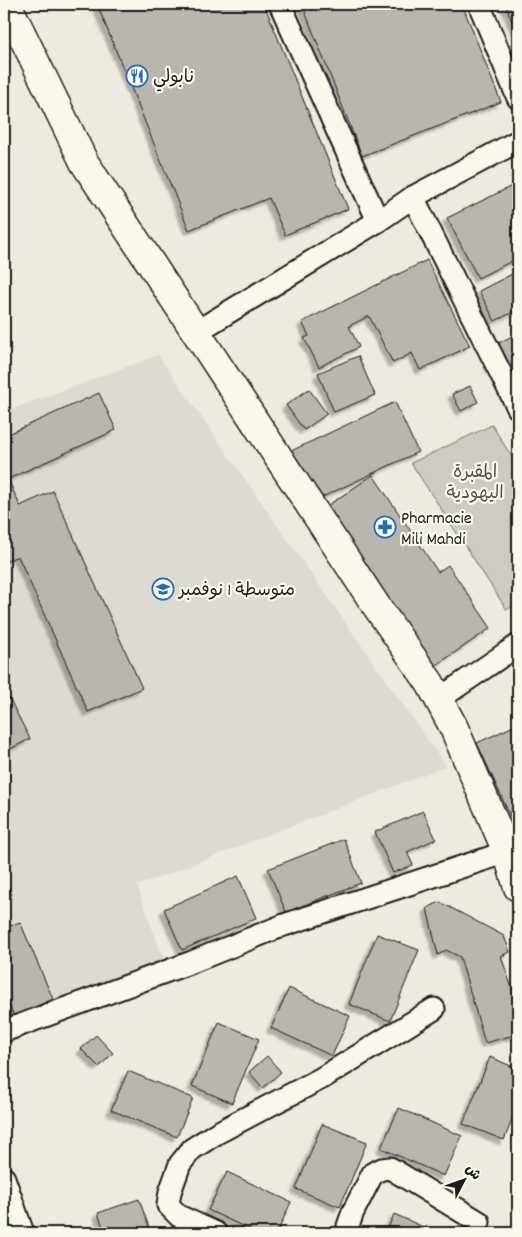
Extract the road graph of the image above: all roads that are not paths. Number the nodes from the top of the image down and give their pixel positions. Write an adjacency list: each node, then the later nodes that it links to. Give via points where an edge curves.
1 (7, 4): 8 (street, via 84,162)
2 (280, 4): 7 (street)
3 (479, 4): 4 (street)
4 (518, 98)
5 (518, 141): 6 (street)
6 (413, 197): 7 (street); 9 (street)
7 (378, 221): 8 (street)
8 (196, 332): 11 (street)
9 (518, 408)
10 (518, 645): 11 (street)
11 (439, 699): 12 (street)
12 (507, 852): 13 (street); 15 (street, via 284,925)
13 (518, 887)
14 (434, 1009): 19 (street, via 322,1078 216,1133 192,1149 180,1164 168,1204 179,1216)
15 (4, 1031)
16 (4, 1178): 18 (street)
17 (480, 1230): 20 (street, via 390,1168 373,1173 353,1212)
18 (23, 1233)
19 (216, 1233)
20 (349, 1233)

